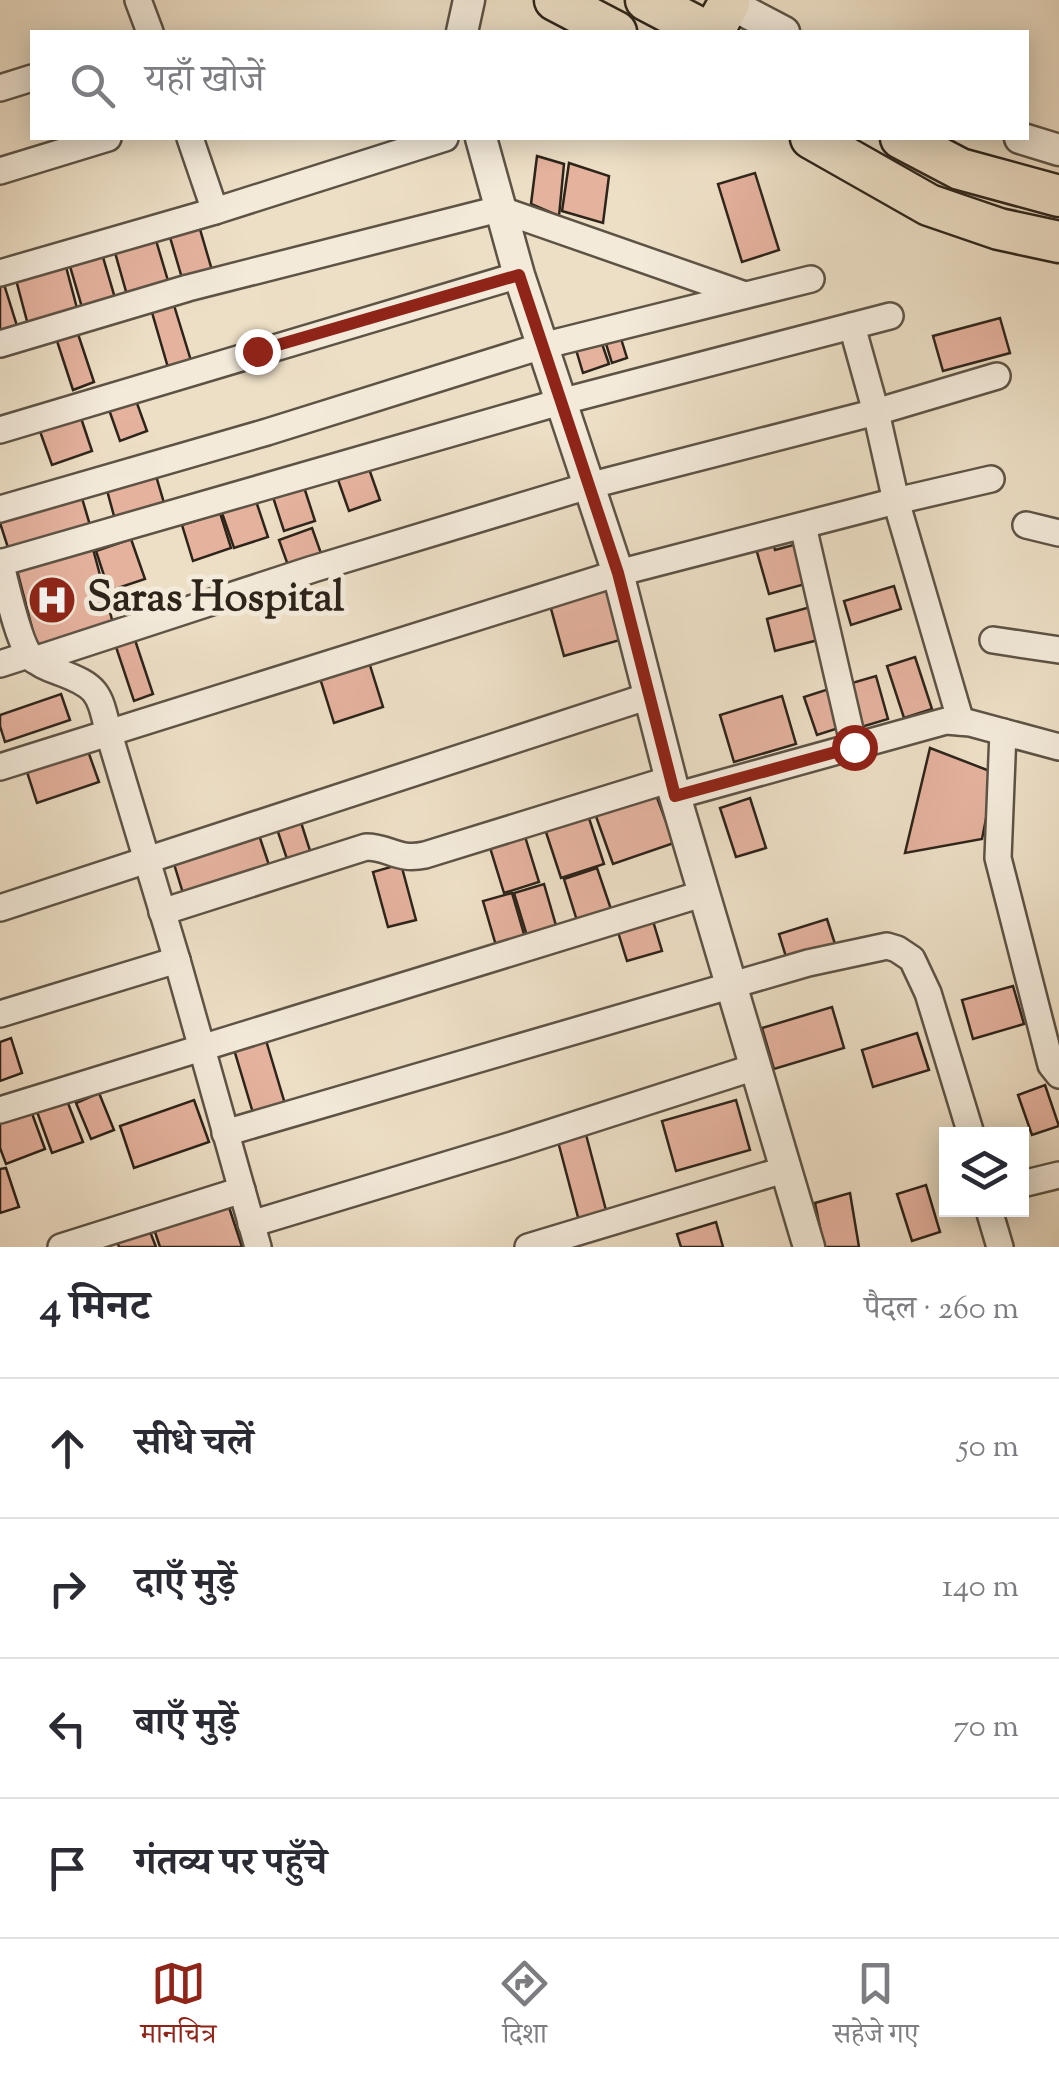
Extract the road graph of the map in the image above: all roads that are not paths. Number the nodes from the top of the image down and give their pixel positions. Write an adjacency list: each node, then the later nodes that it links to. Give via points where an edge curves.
1 (138, 0): 6 (street)
2 (469, 0): 7 (street)
3 (555, 0): 8 (main road)
4 (646, 0): 5 (main road)
5 (718, 17): 9 (street)
6 (149, 30)
7 (462, 30)
8 (612, 30)
9 (775, 30)
10 (30, 79): 11 (street)
11 (0, 88)
12 (102, 140): 20 (street)
13 (191, 140): 23 (street)
14 (439, 140): 23 (street)
15 (482, 140): 22 (street)
16 (815, 140): 24 (main road, via 929,205)
17 (905, 140): 21 (main road, via 960,169)
18 (1026, 140): 19 (street)
19 (1059, 150)
20 (0, 172)
21 (1059, 196)
22 (499, 208): 26 (street); 28 (street); 31 (street)
23 (215, 212): 25 (street)
24 (1059, 242)
25 (0, 273)
26 (519, 275): 32 (street); 36 (street)
27 (811, 279): 28 (street)
28 (745, 295): 32 (street)
29 (890, 316): 30 (street)
30 (852, 326): 34 (street); 35 (street)
31 (0, 344)
32 (542, 346): 34 (street); 40 (street)
33 (997, 376): 35 (street)
34 (560, 402): 38 (street); 44 (street)
35 (876, 412): 38 (street); 39 (street)
36 (0, 430)
37 (991, 479): 39 (street)
38 (588, 486): 45 (street); 48 (street)
39 (896, 501): 42 (street); 51 (street)
40 (0, 509)
41 (1026, 525): 43 (street)
42 (803, 526): 45 (street); 54 (street)
43 (1059, 532)
44 (0, 563): 48 (street)
45 (618, 573): 50 (street); 53 (street)
46 (993, 640): 47 (street)
47 (1059, 650)
48 (31, 658): 49 (street); 53 (street, via 92,688)
49 (0, 664)
50 (649, 696): 57 (street); 58 (street)
51 (961, 722): 52 (street); 54 (street)
52 (1004, 732): 55 (street); 67 (street, via 998,858)
53 (108, 734): 56 (street); 58 (street)
54 (854, 747): 57 (street)
55 (1059, 747)
56 (0, 767)
57 (673, 787): 59 (street); 61 (street, via 425,855 406,858 366,847)
58 (146, 861): 60 (street); 61 (street)
59 (705, 893): 63 (street); 65 (street)
60 (0, 908)
61 (162, 912): 62 (street)
62 (177, 960): 64 (street); 65 (street)
63 (731, 986): 66 (street); 69 (street, via 887,946 905,953 928,993); 70 (street)
64 (0, 1014)
65 (202, 1048): 68 (street); 70 (street)
66 (755, 1067): 71 (street); 76 (street)
67 (1059, 1075)
68 (0, 1110)
69 (969, 1127)
70 (225, 1133): 74 (street)
71 (787, 1169): 79 (street); 80 (street)
72 (1059, 1174): 73 (street)
73 (1029, 1182)
74 (242, 1190): 76 (street); 78 (street)
75 (989, 1217): 77 (street)
76 (254, 1236)
77 (991, 1244)
78 (62, 1247)
79 (528, 1247)
80 (809, 1247)

